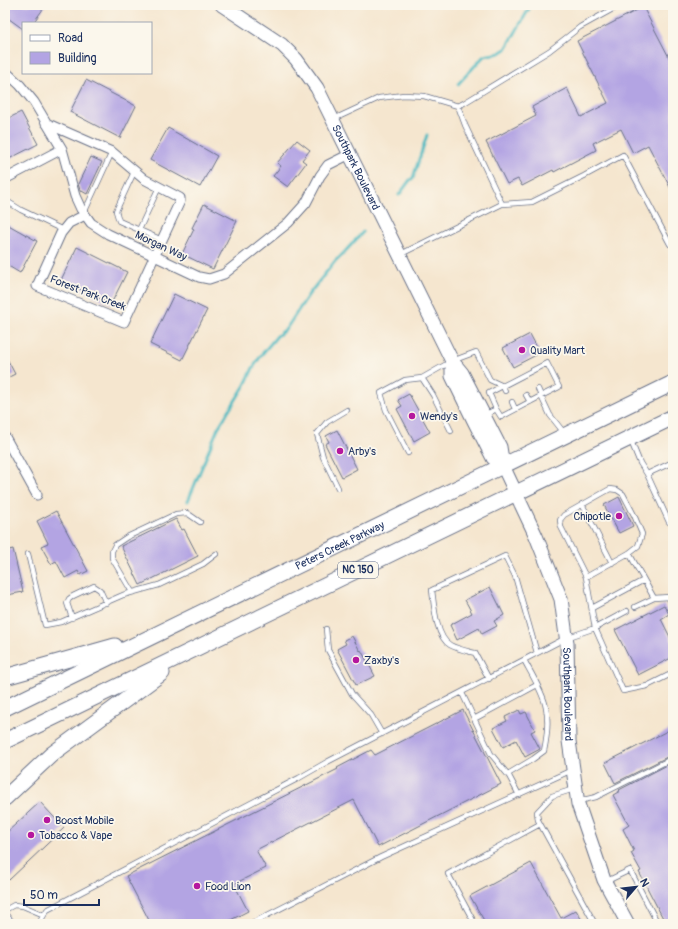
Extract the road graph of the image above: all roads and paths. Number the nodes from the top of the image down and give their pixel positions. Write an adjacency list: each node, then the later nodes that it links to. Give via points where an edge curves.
1 (222, 5): 5 (street, Southpark Boulevard, via 282,45 296,59 317,88)
2 (620, 5): 4 (lane, via 580,27 549,50)
3 (5, 71): 6 (street, Morgan Way, via 29,96)
4 (458, 106): 5 (lane, via 424,96 404,95 380,98); 14 (lane)
5 (333, 120): 9 (street, Southpark Boulevard)
6 (46, 123): 7 (street, Morgan Way); 8 (street)
7 (62, 149): 11 (street); 15 (street, Morgan Way, via 75,196)
8 (112, 152): 10 (street); 15 (lane)
9 (350, 154): 20 (street, Southpark Boulevard); 21 (street, Morgan Way, via 328,166 306,203 288,223 224,274 209,279 199,277)
10 (134, 172): 12 (street); 17 (lane, via 116,211 119,221)
11 (5, 179)
12 (159, 187): 17 (lane); 18 (street, via 180,198)
13 (5, 200): 16 (lane)
14 (502, 204): 19 (lane, via 532,202 623,155); 20 (lane)
15 (84, 214): 16 (street, Forest Park Creek); 21 (street, Morgan Way, via 99,230)
16 (63, 230): 21 (street, Forest Park Creek, via 37,286 124,322)
17 (139, 230): 18 (lane)
18 (162, 240): 21 (street)
19 (670, 244)
20 (400, 255): 22 (street, Southpark Boulevard)
21 (155, 257)
22 (452, 361): 24 (lane); 27 (lane, via 476,352 490,380); 36 (street, Southpark Boulevard, via 462,373); 44 (street, Southpark Boulevard, via 452,376 493,458)
23 (529, 372): 25 (lane); 27 (lane); 30 (lane, via 547,364 559,387)
24 (422, 378): 38 (lane); 42 (lane, via 405,380 381,393 386,410)
25 (532, 378)
26 (673, 383): 39 (main road, Peters Creek Parkway / NC 150)
27 (504, 388): 33 (lane, via 489,393)
28 (538, 389): 30 (lane)
29 (526, 395): 32 (lane)
30 (542, 396): 32 (lane); 39 (lane, via 550,415)
31 (512, 402): 34 (lane)
32 (530, 402): 34 (lane)
33 (496, 409): 34 (lane, via 501,417); 36 (lane)
34 (515, 409)
35 (348, 410): 46 (lane, via 326,422 317,434)
36 (484, 415): 44 (street, Southpark Boulevard, via 500,447)
37 (673, 416): 41 (main road, NC 150)
38 (451, 431)
39 (566, 435): 44 (main road, Peters Creek Parkway / NC 150)
40 (5, 437): 48 (street)
41 (629, 438): 45 (lane); 47 (main road, NC 150)
42 (408, 453)
43 (673, 462): 45 (lane)
44 (503, 466): 47 (street, Southpark Boulevard); 68 (main road, Peters Creek Parkway / NC 150)
45 (647, 474): 51 (lane)
46 (338, 488)
47 (516, 493): 69 (street, Southpark Boulevard, via 561,599); 70 (main road, NC 150)
48 (37, 495)
49 (582, 504): 52 (lane, via 610,489 623,494 642,534 638,546); 55 (lane); 56 (lane, via 564,514 560,520)
50 (200, 522): 58 (lane, via 187,514 176,514 126,537 115,545 112,558)
51 (671, 523)
52 (629, 553): 55 (lane); 57 (lane)
53 (28, 554): 65 (lane, via 45,625)
54 (216, 554): 58 (lane, via 184,574 159,585)
55 (612, 563): 56 (lane)
56 (586, 577): 63 (lane)
57 (644, 580): 59 (lane); 63 (lane)
58 (132, 592): 60 (lane)
59 (654, 598): 61 (lane); 62 (lane, via 669,597)
60 (106, 603): 65 (lane); 65 (lane, via 100,590 94,586 69,599 67,604)
61 (635, 607)
62 (673, 607)
63 (592, 608): 66 (lane)
64 (628, 611): 66 (lane)
65 (72, 618)
66 (595, 628): 69 (lane); 73 (lane, via 623,691 647,686)
67 (326, 629): 80 (lane, via 328,650 352,694 371,714)
68 (163, 630): 74 (main road); 78 (main road, Peters Creek Parkway / NC 150)
69 (566, 638): 71 (lane); 83 (street, Southpark Boulevard, via 569,741)
70 (200, 646): 81 (main road, NC 150); 87 (main road, via 52,754)
71 (537, 653): 72 (lane); 75 (lane, via 515,576 505,556 432,590 442,636 450,645 474,653)
72 (524, 660): 75 (lane); 76 (lane)
73 (673, 673)
74 (5, 677)
75 (489, 679): 77 (lane)
76 (537, 685): 79 (lane); 84 (lane, via 546,707 548,733 544,751)
77 (462, 693): 79 (lane); 80 (lane)
78 (5, 708)
79 (474, 719): 84 (lane, via 491,754)
80 (382, 734): 92 (lane, via 47,910)
81 (5, 741)
82 (673, 758): 86 (lane, via 596,797)
83 (573, 769): 85 (lane); 86 (street, Southpark Boulevard)
84 (508, 774): 85 (lane)
85 (519, 795): 95 (lane, via 381,856)
86 (577, 795): 88 (lane, via 552,796 537,812); 89 (street, Southpark Boulevard)
87 (5, 798)
88 (540, 824): 96 (lane, via 448,874); 97 (lane)
89 (605, 882): 98 (street, Southpark Boulevard); 99 (lane, via 630,870)
90 (5, 910): 92 (lane, via 14,905 23,906)
91 (5, 914): 93 (lane)
92 (44, 915): 94 (lane)
93 (14, 924)
94 (42, 924)
95 (250, 924)
96 (475, 924)
97 (594, 924)
98 (628, 924)
99 (658, 924)

